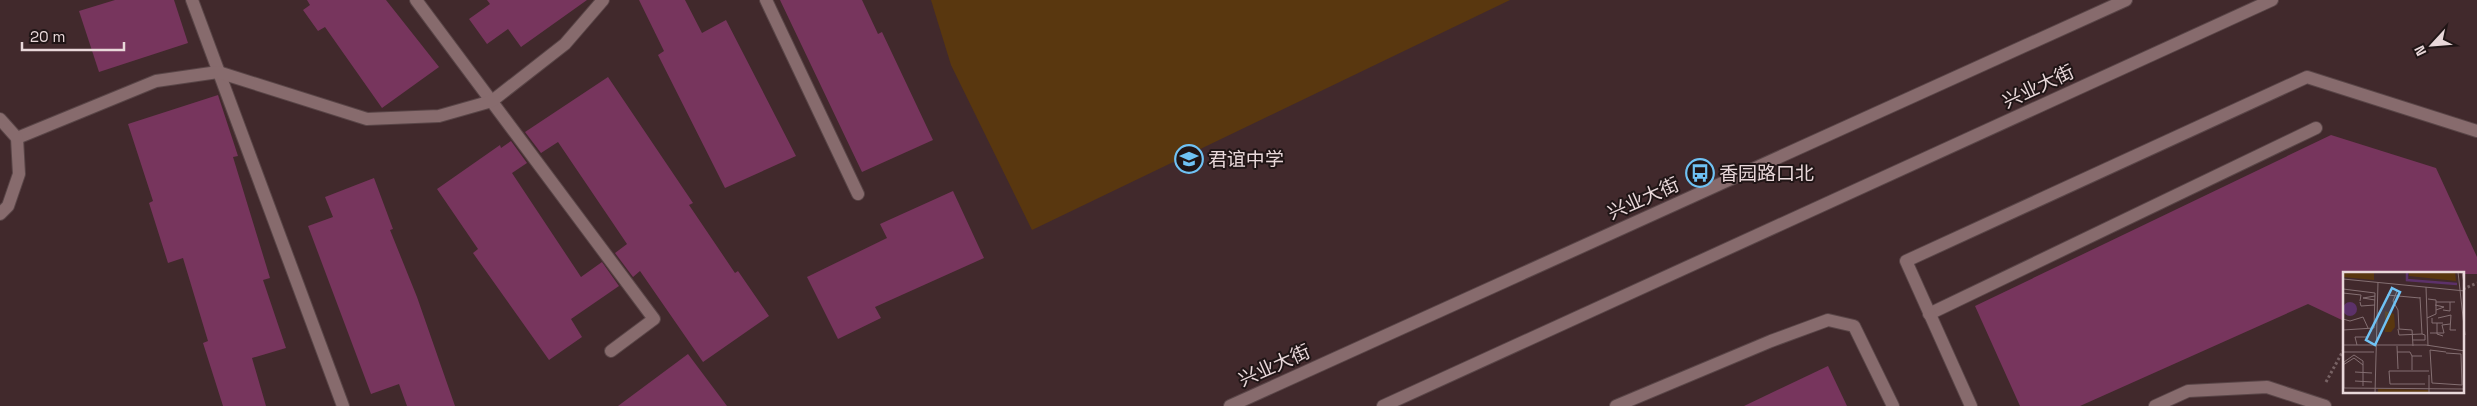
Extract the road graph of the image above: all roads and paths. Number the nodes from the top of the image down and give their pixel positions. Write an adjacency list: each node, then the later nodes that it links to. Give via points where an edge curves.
1 (192, 0): 7 (main road)
2 (416, 0): 8 (main road)
3 (603, 0): 8 (main road, via 565,44)
4 (766, 0): 13 (main road)
5 (2126, 0): 22 (main road, 兴业大街)
6 (2272, 0): 23 (main road, 兴业大街)
7 (218, 72): 8 (main road, via 367,119 439,116); 12 (main road, via 156,81); 21 (main road)
8 (492, 101): 18 (main road, via 654,319)
9 (0, 119): 12 (main road)
10 (2316, 128): 17 (main road)
11 (2477, 131): 17 (main road, via 2307,77 1906,261)
12 (16, 138): 14 (main road, via 19,174 8,206)
13 (858, 194)
14 (0, 214)
15 (2477, 283): 16 (path)
16 (2464, 289)
17 (1929, 314): 26 (main road)
18 (611, 351)
19 (2343, 351): 20 (path)
20 (2319, 404): 27 (main road, via 2267,387 2188,391)
21 (344, 406)
22 (1230, 406)
23 (1383, 406)
24 (1616, 406): 25 (main road, via 1828,320 1854,326)
25 (1893, 406)
26 (1970, 406)
27 (2155, 406)

